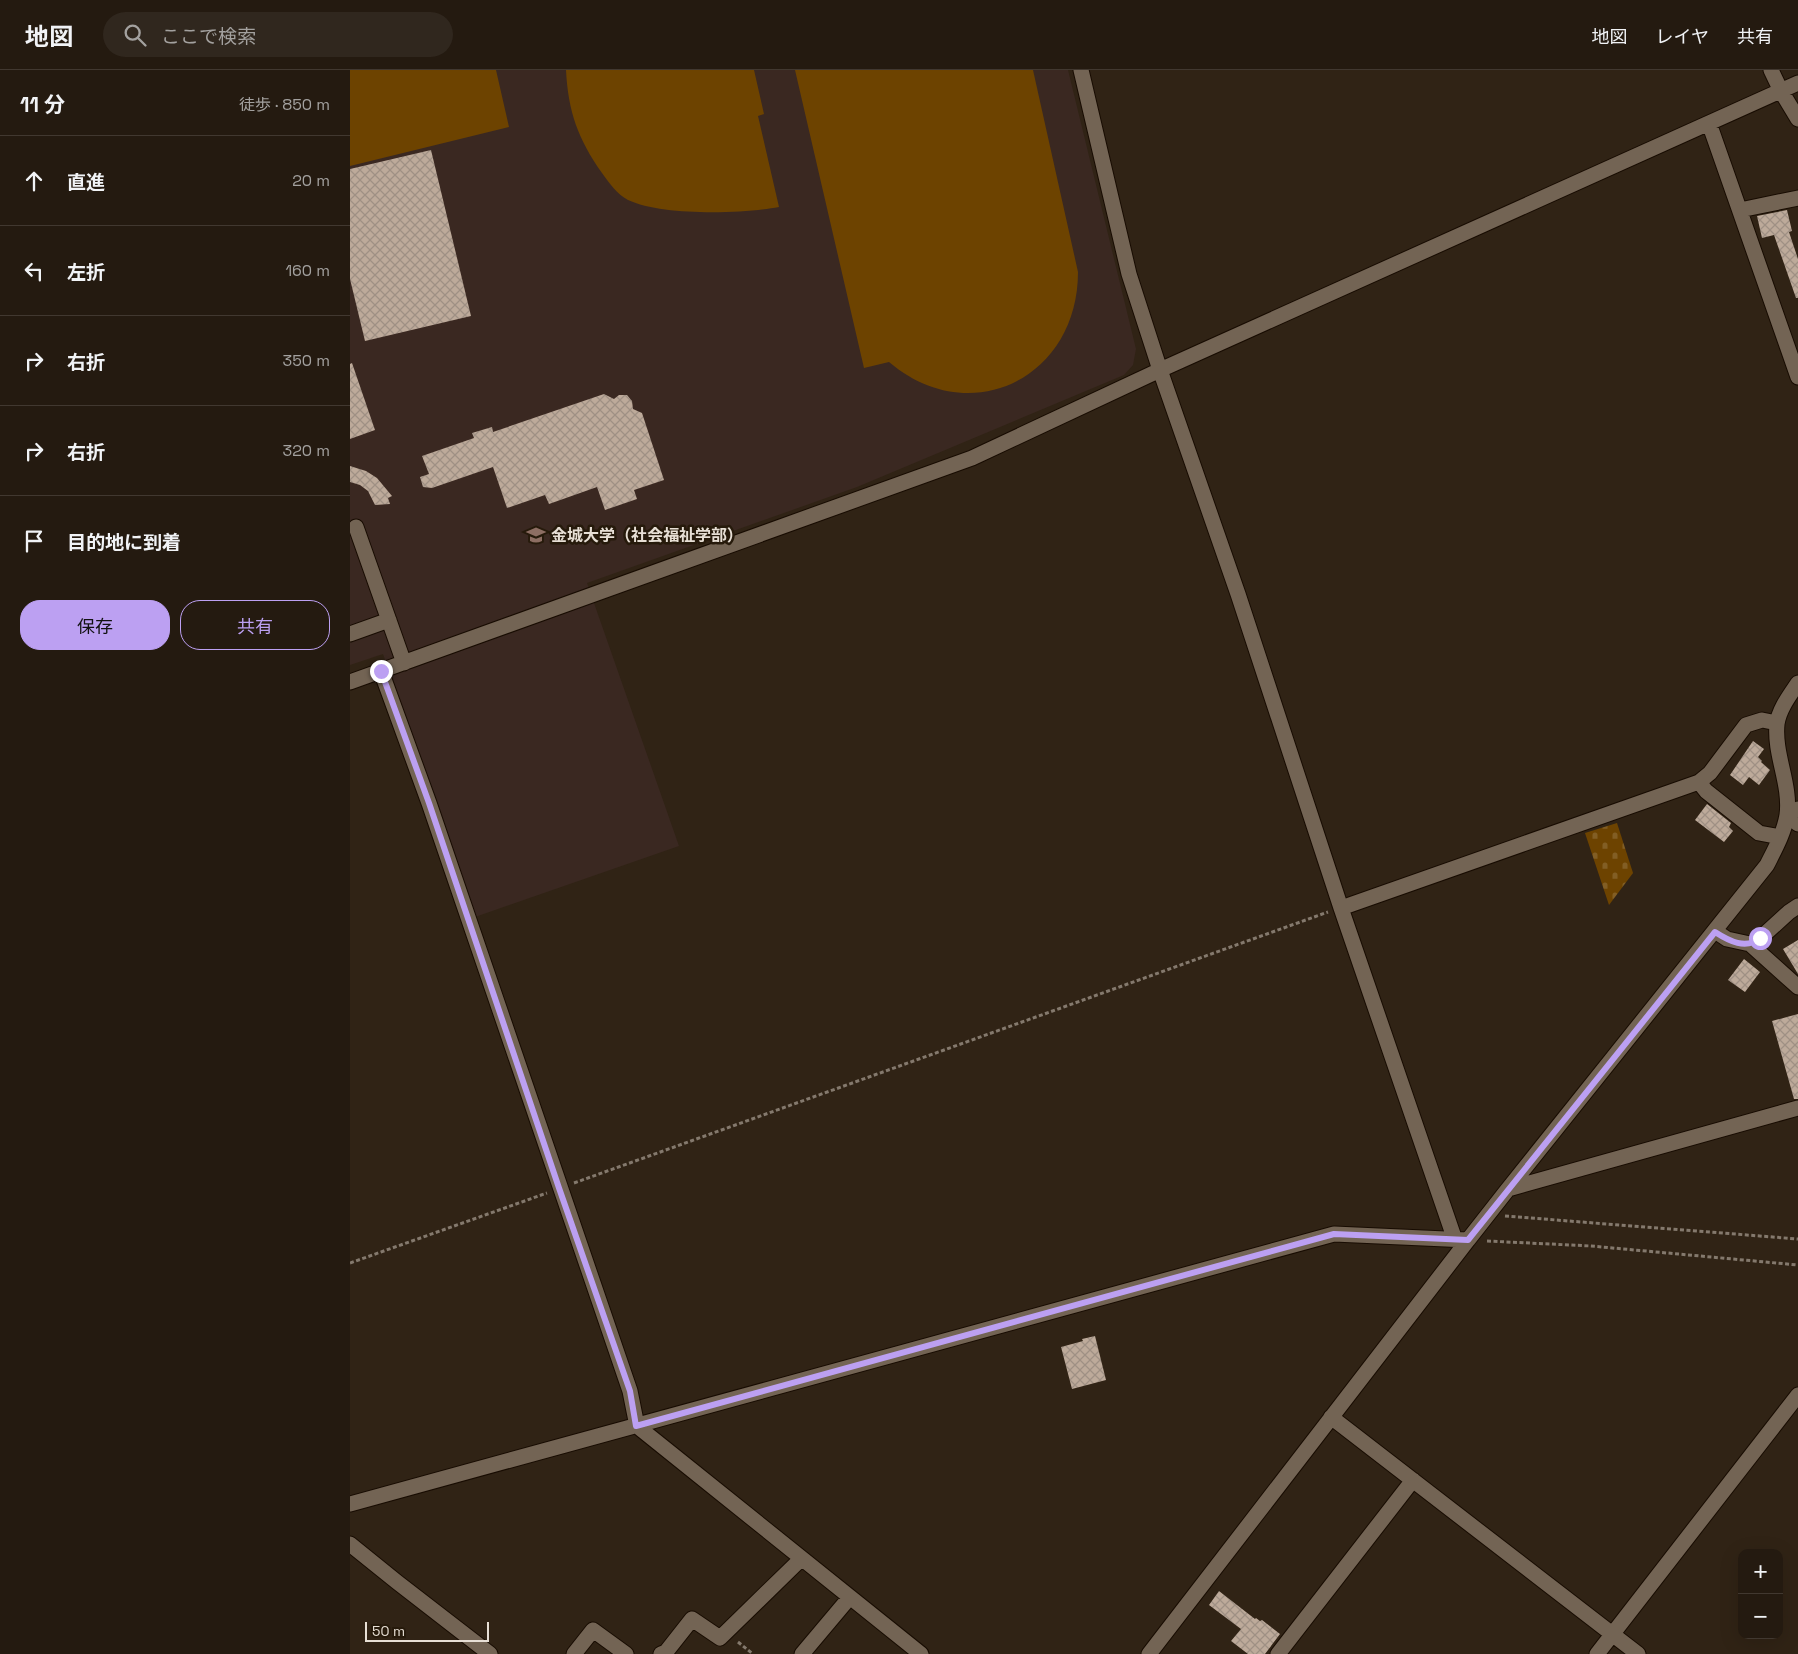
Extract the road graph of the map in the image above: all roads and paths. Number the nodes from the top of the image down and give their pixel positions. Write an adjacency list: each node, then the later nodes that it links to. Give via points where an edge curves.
1 (1081, 70): 9 (street, via 1130,274)
2 (1771, 70): 4 (street)
3 (1798, 83): 4 (street)
4 (1781, 91): 5 (street); 6 (street)
5 (1798, 119)
6 (1709, 123): 8 (street); 9 (street)
7 (1798, 198): 8 (street)
8 (1740, 210): 10 (street)
9 (1160, 370): 14 (street, via 972,458); 23 (street, via 1238,594)
10 (1798, 377)
11 (356, 527): 12 (street)
12 (389, 620): 13 (street); 14 (street)
13 (350, 634)
14 (404, 663): 15 (street)
15 (381, 671): 16 (street); 28 (street)
16 (350, 682)
17 (1798, 684): 18 (street, via 1787,699)
18 (1777, 723): 19 (street, via 1762,720 1746,725 1710,773); 20 (street, via 1778,750)
19 (1699, 782): 21 (street, via 1759,833); 23 (street)
20 (1794, 816): 21 (street)
21 (1780, 837): 24 (street, via 1767,865)
22 (1798, 906): 25 (street)
23 (1341, 908): 28 (path); 32 (street)
24 (1715, 932): 25 (street, via 1726,939); 29 (street)
25 (1750, 944): 26 (street)
26 (1798, 987)
27 (1798, 1108): 29 (street)
28 (559, 1188): 33 (path); 37 (street, via 630,1391)
29 (1508, 1189): 30 (street)
30 (1488, 1215): 31 (path); 32 (street)
31 (1798, 1239)
32 (1461, 1240): 34 (path, via 1591,1246); 36 (street); 37 (street, via 1334,1234)
33 (350, 1262)
34 (1798, 1265)
35 (1798, 1395): 43 (street)
36 (1331, 1417): 38 (street); 51 (street)
37 (636, 1426): 39 (street); 41 (street)
38 (1413, 1480): 43 (street); 52 (street)
39 (350, 1504)
40 (350, 1544): 44 (street)
41 (801, 1559): 42 (street); 48 (street, via 720,1638 692,1619)
42 (850, 1597): 49 (street); 50 (street)
43 (1612, 1634): 53 (street); 54 (street)
44 (472, 1649): 45 (street)
45 (490, 1654)
46 (574, 1654): 47 (street, via 593,1630)
47 (626, 1654)
48 (661, 1654)
49 (802, 1654)
50 (922, 1654)
51 (1149, 1654)
52 (1278, 1654)
53 (1597, 1654)
54 (1638, 1654)

